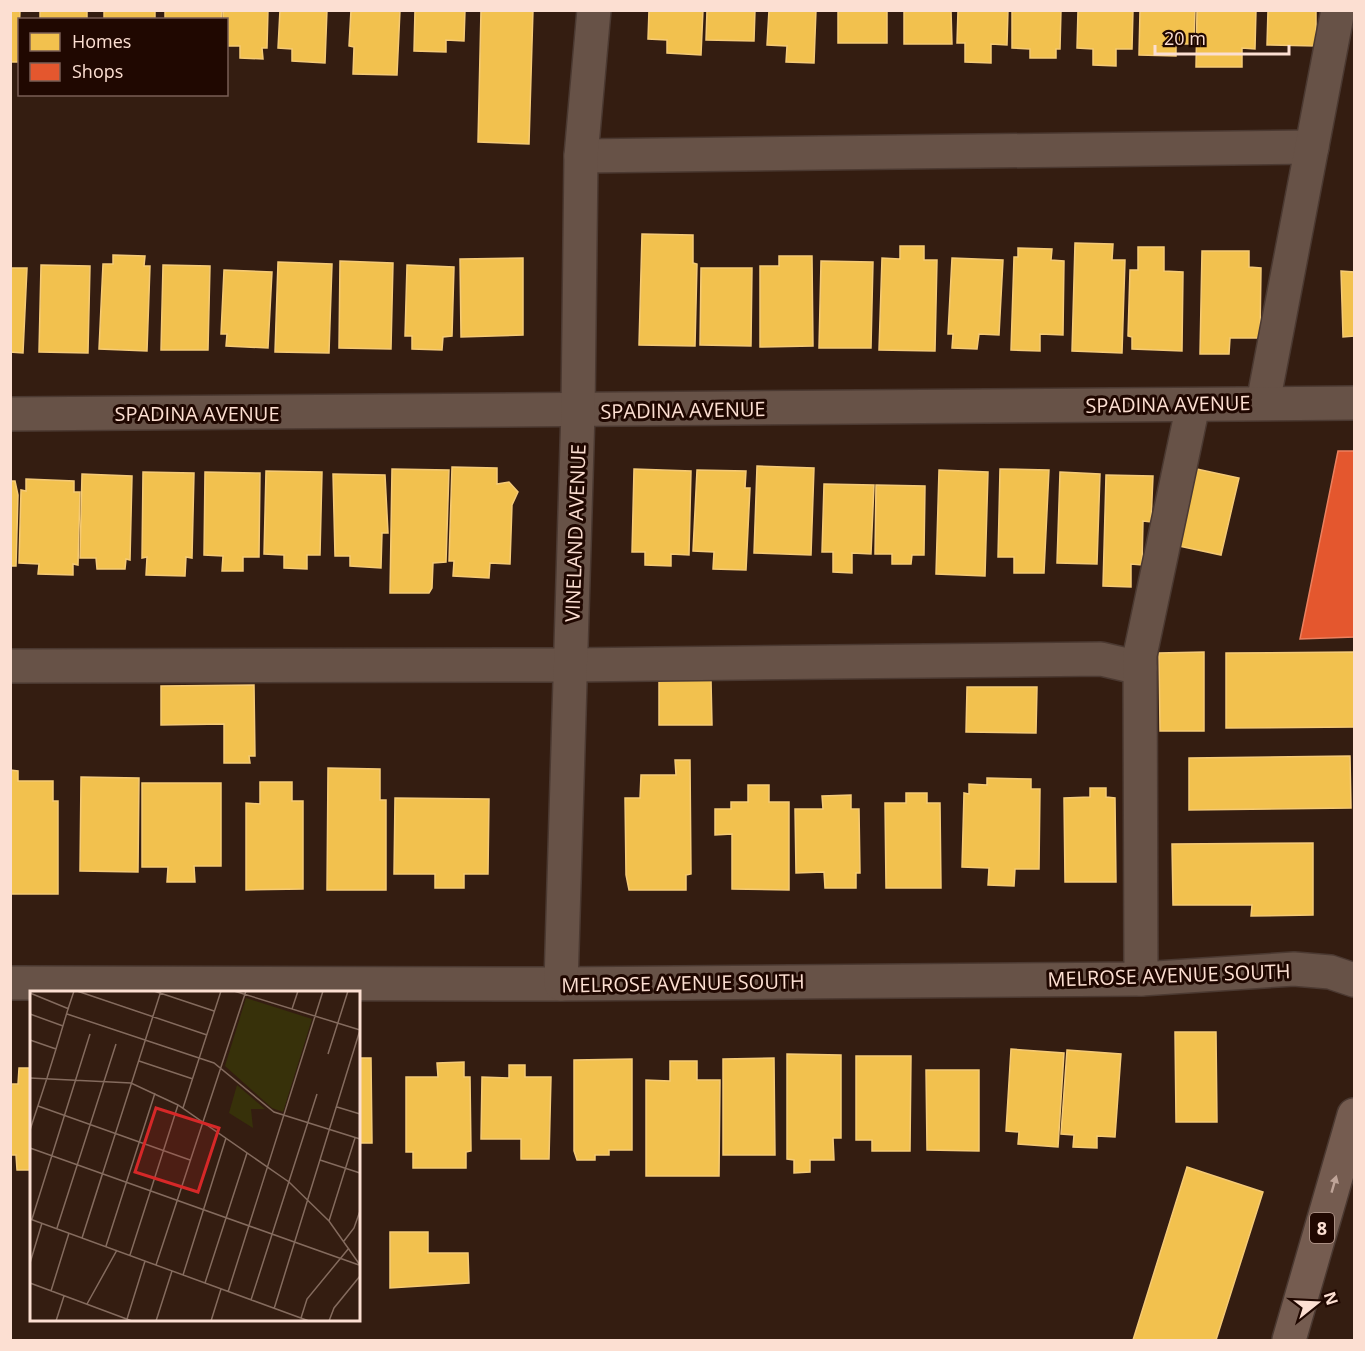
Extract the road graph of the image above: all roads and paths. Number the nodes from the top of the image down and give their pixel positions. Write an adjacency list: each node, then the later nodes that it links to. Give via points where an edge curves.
1 (594, 10): 4 (street, VINELAND AVENUE)
2 (1338, 10): 3 (street)
3 (1312, 147): 4 (street); 5 (street)
4 (581, 156): 8 (street, VINELAND AVENUE)
5 (1263, 403): 6 (street, SPADINA AVENUE); 7 (street, SPADINA AVENUE)
6 (1354, 403)
7 (1193, 405): 8 (street, SPADINA AVENUE); 12 (street)
8 (578, 411): 9 (street, SPADINA AVENUE); 10 (street, VINELAND AVENUE)
9 (10, 414)
10 (571, 665): 11 (street); 12 (street, via 1101,659); 16 (street, VINELAND AVENUE)
11 (10, 666)
12 (1140, 668): 13 (street)
13 (1141, 979): 14 (street, MELROSE AVENUE SOUTH, via 1294,969 1330,972); 16 (street, MELROSE AVENUE SOUTH)
14 (1354, 980)
15 (10, 982): 16 (street, MELROSE AVENUE SOUTH)
16 (561, 984)
17 (1354, 1115): 18 (main road, 8, one-way to 17)
18 (1288, 1341)

